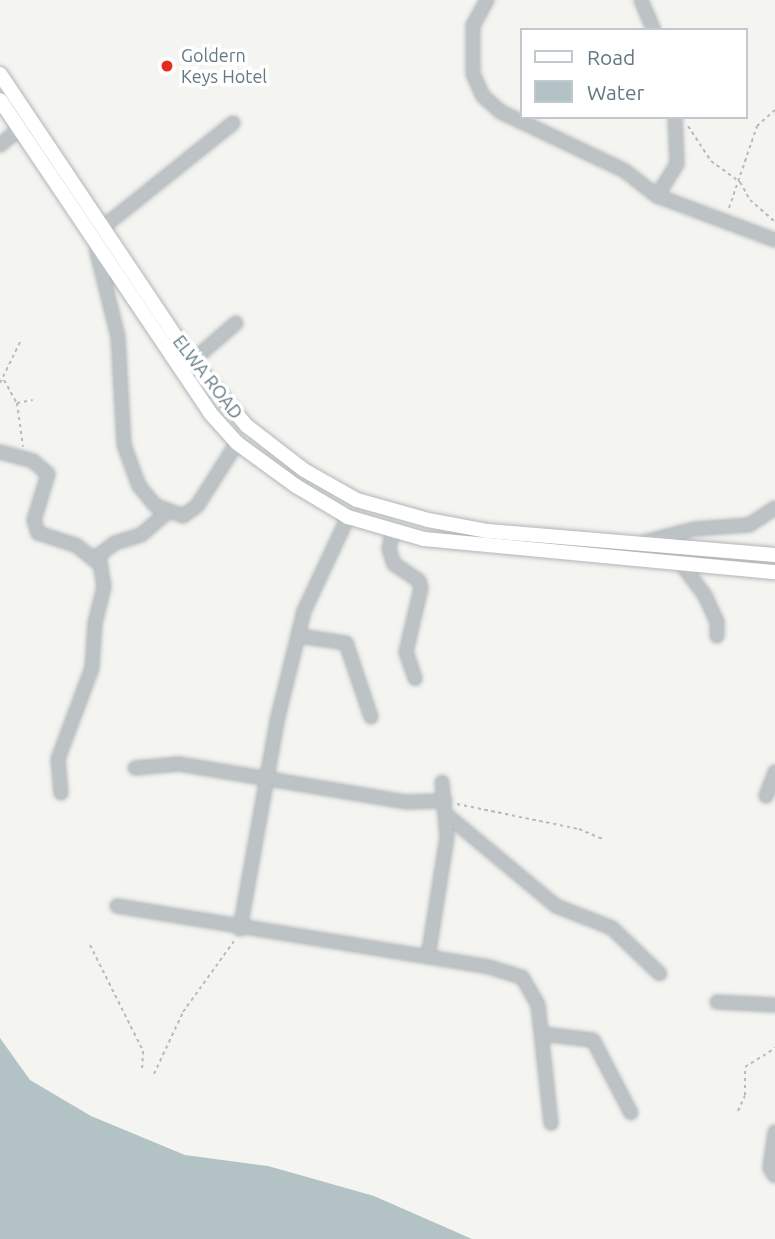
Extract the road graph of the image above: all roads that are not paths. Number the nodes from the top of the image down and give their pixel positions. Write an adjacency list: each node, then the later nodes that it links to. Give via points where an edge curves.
1 (487, 0): 10 (street, via 473,25 473,74 483,96 501,112 625,171)
2 (641, 0): 3 (street)
3 (653, 28)
4 (0, 74): 11 (main road, ELWA ROAD)
5 (0, 100): 8 (main road, ELWA ROAD)
6 (675, 119): 10 (street, via 677,164)
7 (233, 122): 11 (street)
8 (19, 129): 9 (street); 13 (main road, ELWA ROAD)
9 (0, 145)
10 (657, 196): 12 (street)
11 (102, 228): 15 (main road, ELWA ROAD)
12 (775, 240)
13 (96, 248): 16 (main road, ELWA ROAD, via 179,370); 19 (street, via 118,337 121,413 130,467 146,496)
14 (236, 323): 15 (street)
15 (192, 361): 22 (main road, ELWA ROAD, via 223,401 270,447 357,500 488,531)
16 (237, 443): 19 (street, via 191,513); 20 (main road, ELWA ROAD)
17 (0, 452): 24 (street, via 41,465 48,474 34,520 38,533 76,545)
18 (775, 508): 22 (street, via 749,525 694,528)
19 (166, 513): 24 (street, via 141,535 106,548)
20 (348, 517): 21 (main road, ELWA ROAD); 27 (street, via 304,611)
21 (393, 531): 25 (main road, ELWA ROAD, via 487,548); 29 (street, via 389,550 394,564 419,581 421,589 413,606 406,652)
22 (639, 543): 23 (main road, ELWA ROAD)
23 (775, 555)
24 (97, 562): 35 (street, via 104,587 95,623 92,668 58,759)
25 (682, 565): 26 (main road, ELWA ROAD); 28 (street, via 705,596 717,622)
26 (775, 572)
27 (299, 636): 30 (street, via 346,643); 33 (street)
28 (717, 636)
29 (415, 678)
30 (371, 717)
31 (135, 768): 33 (street, via 179,764)
32 (775, 772): 36 (street)
33 (266, 779): 37 (street, via 407,802); 40 (street)
34 (442, 782): 37 (street)
35 (61, 793)
36 (766, 796)
37 (445, 801): 38 (street)
38 (448, 816): 41 (street, via 444,876); 42 (street, via 556,906 612,928)
39 (117, 906): 40 (street)
40 (240, 929): 41 (street)
41 (428, 957): 45 (street, via 522,977 534,991)
42 (660, 974)
43 (717, 1002): 44 (street)
44 (775, 1005)
45 (542, 1034): 46 (street, via 593,1040); 47 (street)
46 (631, 1112)
47 (551, 1123)
48 (775, 1132): 49 (street, via 770,1168)
49 (775, 1175)

